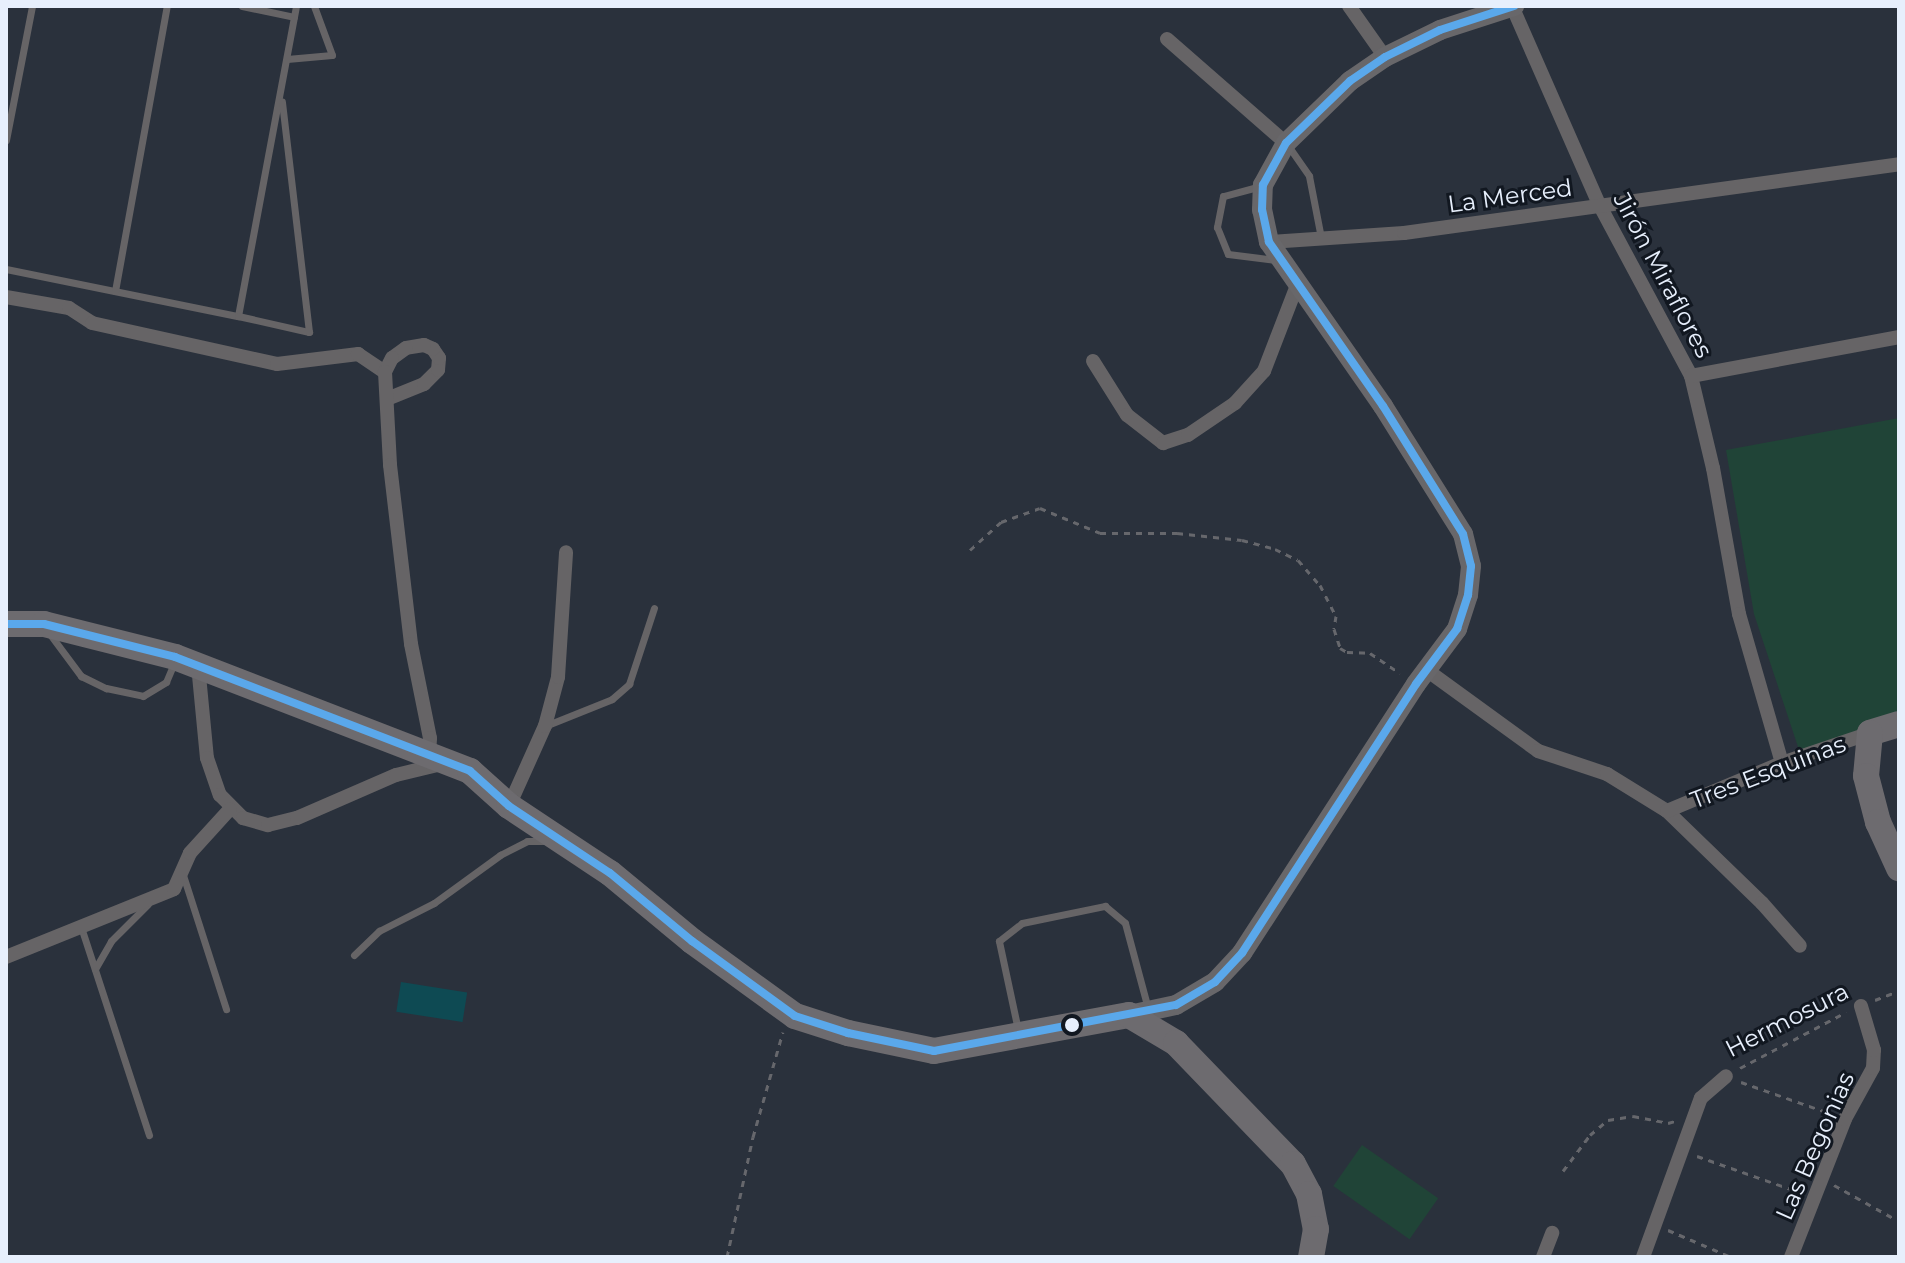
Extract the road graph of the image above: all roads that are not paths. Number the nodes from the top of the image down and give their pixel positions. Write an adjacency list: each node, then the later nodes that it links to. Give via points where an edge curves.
1 (32, 6): 13 (lane)
2 (167, 6): 23 (lane)
3 (242, 6): 8 (lane)
4 (296, 6): 8 (lane)
5 (314, 6): 11 (lane, via 332,55)
6 (1349, 6): 10 (street)
7 (1513, 6): 10 (main road, via 1440,30); 17 (street, Jirón Miraflores)
8 (294, 17): 11 (lane)
9 (1167, 39): 14 (street)
10 (1385, 57): 14 (main road, via 1350,81)
11 (287, 59): 12 (lane)
12 (281, 92): 25 (lane); 25 (lane, via 309,332)
13 (6, 140)
14 (1282, 149): 16 (main road); 18 (lane, via 1309,176)
15 (1899, 164): 17 (street, La Merced)
16 (1263, 185): 19 (main road); 20 (lane, via 1223,196 1217,227 1228,254)
17 (1600, 206): 18 (street, La Merced, via 1404,233); 29 (street, Jirón Miraflores)
18 (1321, 238): 19 (street, La Merced)
19 (1269, 242): 20 (main road)
20 (1283, 261): 22 (main road)
21 (6, 269): 23 (lane)
22 (1298, 283): 27 (street, via 1264,371 1235,403 1188,435 1163,443 1127,415); 36 (main road, via 1463,534 1471,566 1468,595 1457,629)
23 (115, 291): 25 (lane)
24 (6, 297): 28 (street, via 69,308 92,323 277,364 358,354)
25 (238, 316)
26 (1899, 337): 29 (street)
27 (1093, 361)
28 (385, 372): 30 (street); 30 (street, via 398,353 415,345 429,346 439,358 438,370 424,384)
29 (1691, 376): 41 (street, Jirón Miraflores, via 1746,643)
30 (387, 399): 40 (street, via 411,644)
31 (566, 552): 38 (street, via 558,677)
32 (654, 608): 38 (lane, via 629,684 612,699)
33 (6, 624): 34 (highway)
34 (44, 624): 35 (highway); 35 (lane, via 81,676 106,688 143,696)
35 (186, 661): 40 (highway); 43 (street, via 207,758)
36 (1422, 677): 44 (street, via 1538,751 1607,774); 56 (main road, via 1242,953 1215,982 1176,1005)
37 (1899, 724): 39 (highway, Tres Esquinas)
38 (545, 726): 42 (street)
39 (1870, 733): 41 (street, Tres Esquinas); 46 (highway, Tres Esquinas, via 1866,776 1878,822)
40 (437, 760): 42 (highway, via 470,771); 43 (street, via 268,825)
41 (1782, 763): 44 (street, Tres Esquinas)
42 (509, 806): 45 (highway)
43 (230, 809): 47 (street, via 190,853)
44 (1667, 811): 50 (street)
45 (564, 841): 51 (lane, via 527,841 500,855 434,903 379,931); 57 (highway, via 795,1016 934,1051)
46 (1899, 868)
47 (183, 875): 48 (street, via 174,889); 55 (lane)
48 (149, 902): 49 (street); 53 (lane, via 111,941)
49 (81, 927): 52 (street); 53 (lane)
50 (1800, 946)
51 (354, 955)
52 (6, 957)
53 (95, 969): 59 (lane)
54 (1861, 1006): 64 (street, Las Begonias, via 1874,1050 1873,1068 1845,1119)
55 (226, 1009)
56 (1139, 1013): 57 (highway); 57 (lane, via 1125,923 1105,906 1075,911 1022,923 999,941); 61 (highway, via 1176,1043 1293,1164 1309,1194 1316,1229)
57 (1019, 1036)
58 (1726, 1076): 63 (street, Hermosura, via 1701,1098)
59 (149, 1135)
60 (1552, 1233): 62 (street)
61 (1311, 1257)
62 (1543, 1257)
63 (1643, 1257)
64 (1791, 1257)

